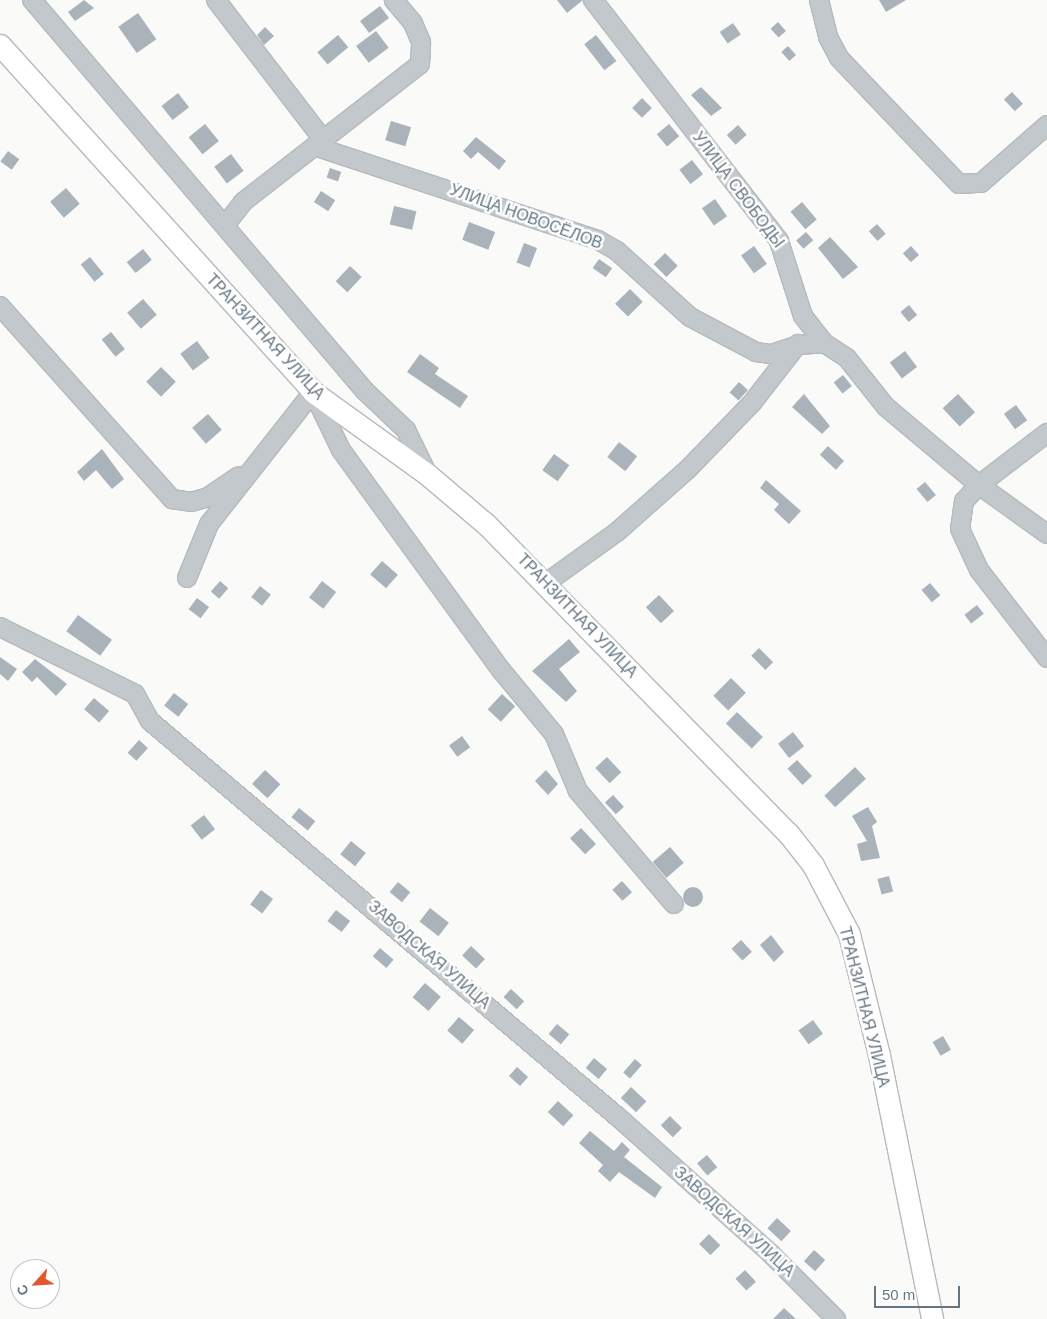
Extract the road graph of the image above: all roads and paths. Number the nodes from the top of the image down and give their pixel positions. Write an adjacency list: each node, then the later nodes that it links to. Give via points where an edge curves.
1 (32, 0): 9 (street, via 198,198)
2 (216, 0): 8 (street)
3 (394, 0): 8 (street, via 413,23 422,42 420,64)
4 (593, 0): 11 (street, УЛИЦА СВОБОДЫ, via 779,241)
5 (819, 0): 7 (street, via 828,37 839,58 959,184 981,183)
6 (0, 45): 14 (main road, ТРАНЗИТНАЯ УЛИЦА)
7 (1047, 125)
8 (320, 144): 9 (street, via 243,202); 13 (street, УЛИЦА НОВОСЁЛОВ, via 598,240 617,251 690,316 756,352 771,354)
9 (226, 224): 17 (street, via 365,391 406,430)
10 (0, 306): 16 (street, via 172,499 191,502 208,496)
11 (803, 316): 12 (street, УЛИЦА СВОБОДЫ); 13 (street)
12 (824, 344): 13 (street, УЛИЦА НОВОСЁЛОВ); 18 (street, УЛИЦА СВОБОДЫ, via 847,358 886,407)
13 (798, 345): 21 (street, via 752,403 687,470 618,531)
14 (313, 392): 16 (street); 17 (main road, ТРАНЗИТНАЯ УЛИЦА); 24 (street, via 341,450 501,670 554,734 578,791)
15 (1047, 433): 18 (street)
16 (250, 468): 20 (street, via 209,524)
17 (428, 475): 21 (main road, ТРАНЗИТНАЯ УЛИЦА, via 488,525)
18 (979, 485): 19 (street, УЛИЦА СВОБОДЫ); 23 (street, via 964,501 960,529 978,570)
19 (1047, 534)
20 (187, 578)
21 (546, 583): 26 (main road, ТРАНЗИТНАЯ УЛИЦА, via 788,833 833,900 849,934 879,1056)
22 (0, 627): 25 (street, ЗАВОДСКАЯ УЛИЦА, via 134,694 150,721 618,1117 771,1254)
23 (1047, 658)
24 (674, 904)
25 (836, 1319)
26 (932, 1319)

